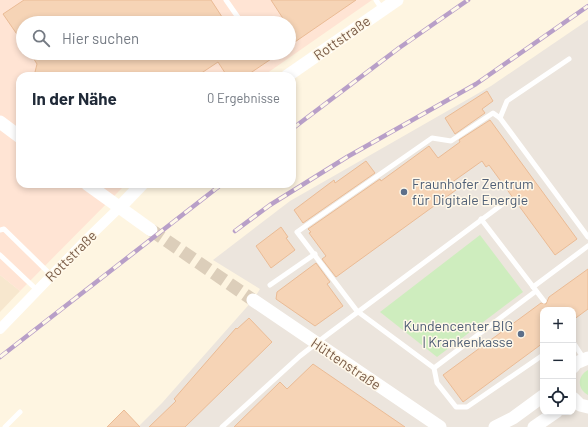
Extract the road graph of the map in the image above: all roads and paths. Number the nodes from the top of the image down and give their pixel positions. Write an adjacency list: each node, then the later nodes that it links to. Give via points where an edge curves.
1 (226, 0): 4 (lane)
2 (397, 0): 3 (street, Rottstraße)
3 (380, 5): 6 (street, Rottstraße)
4 (237, 16)
5 (569, 59): 7 (lane, via 507,101)
6 (292, 72)
7 (500, 118): 17 (lane); 19 (lane, via 493,113 451,141 432,138 297,232)
8 (0, 122): 9 (street)
9 (16, 134)
10 (93, 188): 13 (street)
11 (138, 188): 13 (street, Rottstraße)
12 (504, 203): 14 (lane)
13 (120, 207): 16 (street); 21 (street, Rottstraße)
14 (481, 219): 23 (lane); 27 (lane)
15 (0, 230): 21 (lane, via 4,229)
16 (151, 230)
17 (588, 238)
18 (588, 246): 23 (lane)
19 (315, 254): 22 (lane); 27 (lane)
20 (0, 255): 24 (lane)
21 (51, 275): 24 (street, Rottstraße)
22 (270, 285)
23 (534, 289): 26 (lane); 33 (lane)
24 (37, 290): 28 (street, Rottstraße)
25 (253, 300): 41 (street, Hüttenstraße)
26 (544, 302)
27 (357, 311): 33 (lane); 40 (lane, via 300,356)
28 (0, 329)
29 (574, 343): 31 (lane)
30 (540, 357): 33 (lane, via 467,407 456,407 436,383)
31 (586, 358): 32 (street)
32 (576, 363)
33 (434, 368)
34 (540, 398): 42 (street, via 513,418)
35 (576, 402): 36 (street)
36 (588, 407)
37 (20, 412): 39 (lane)
38 (552, 415): 43 (street)
39 (5, 427)
40 (222, 427)
41 (440, 427)
42 (495, 427)
43 (534, 427)

